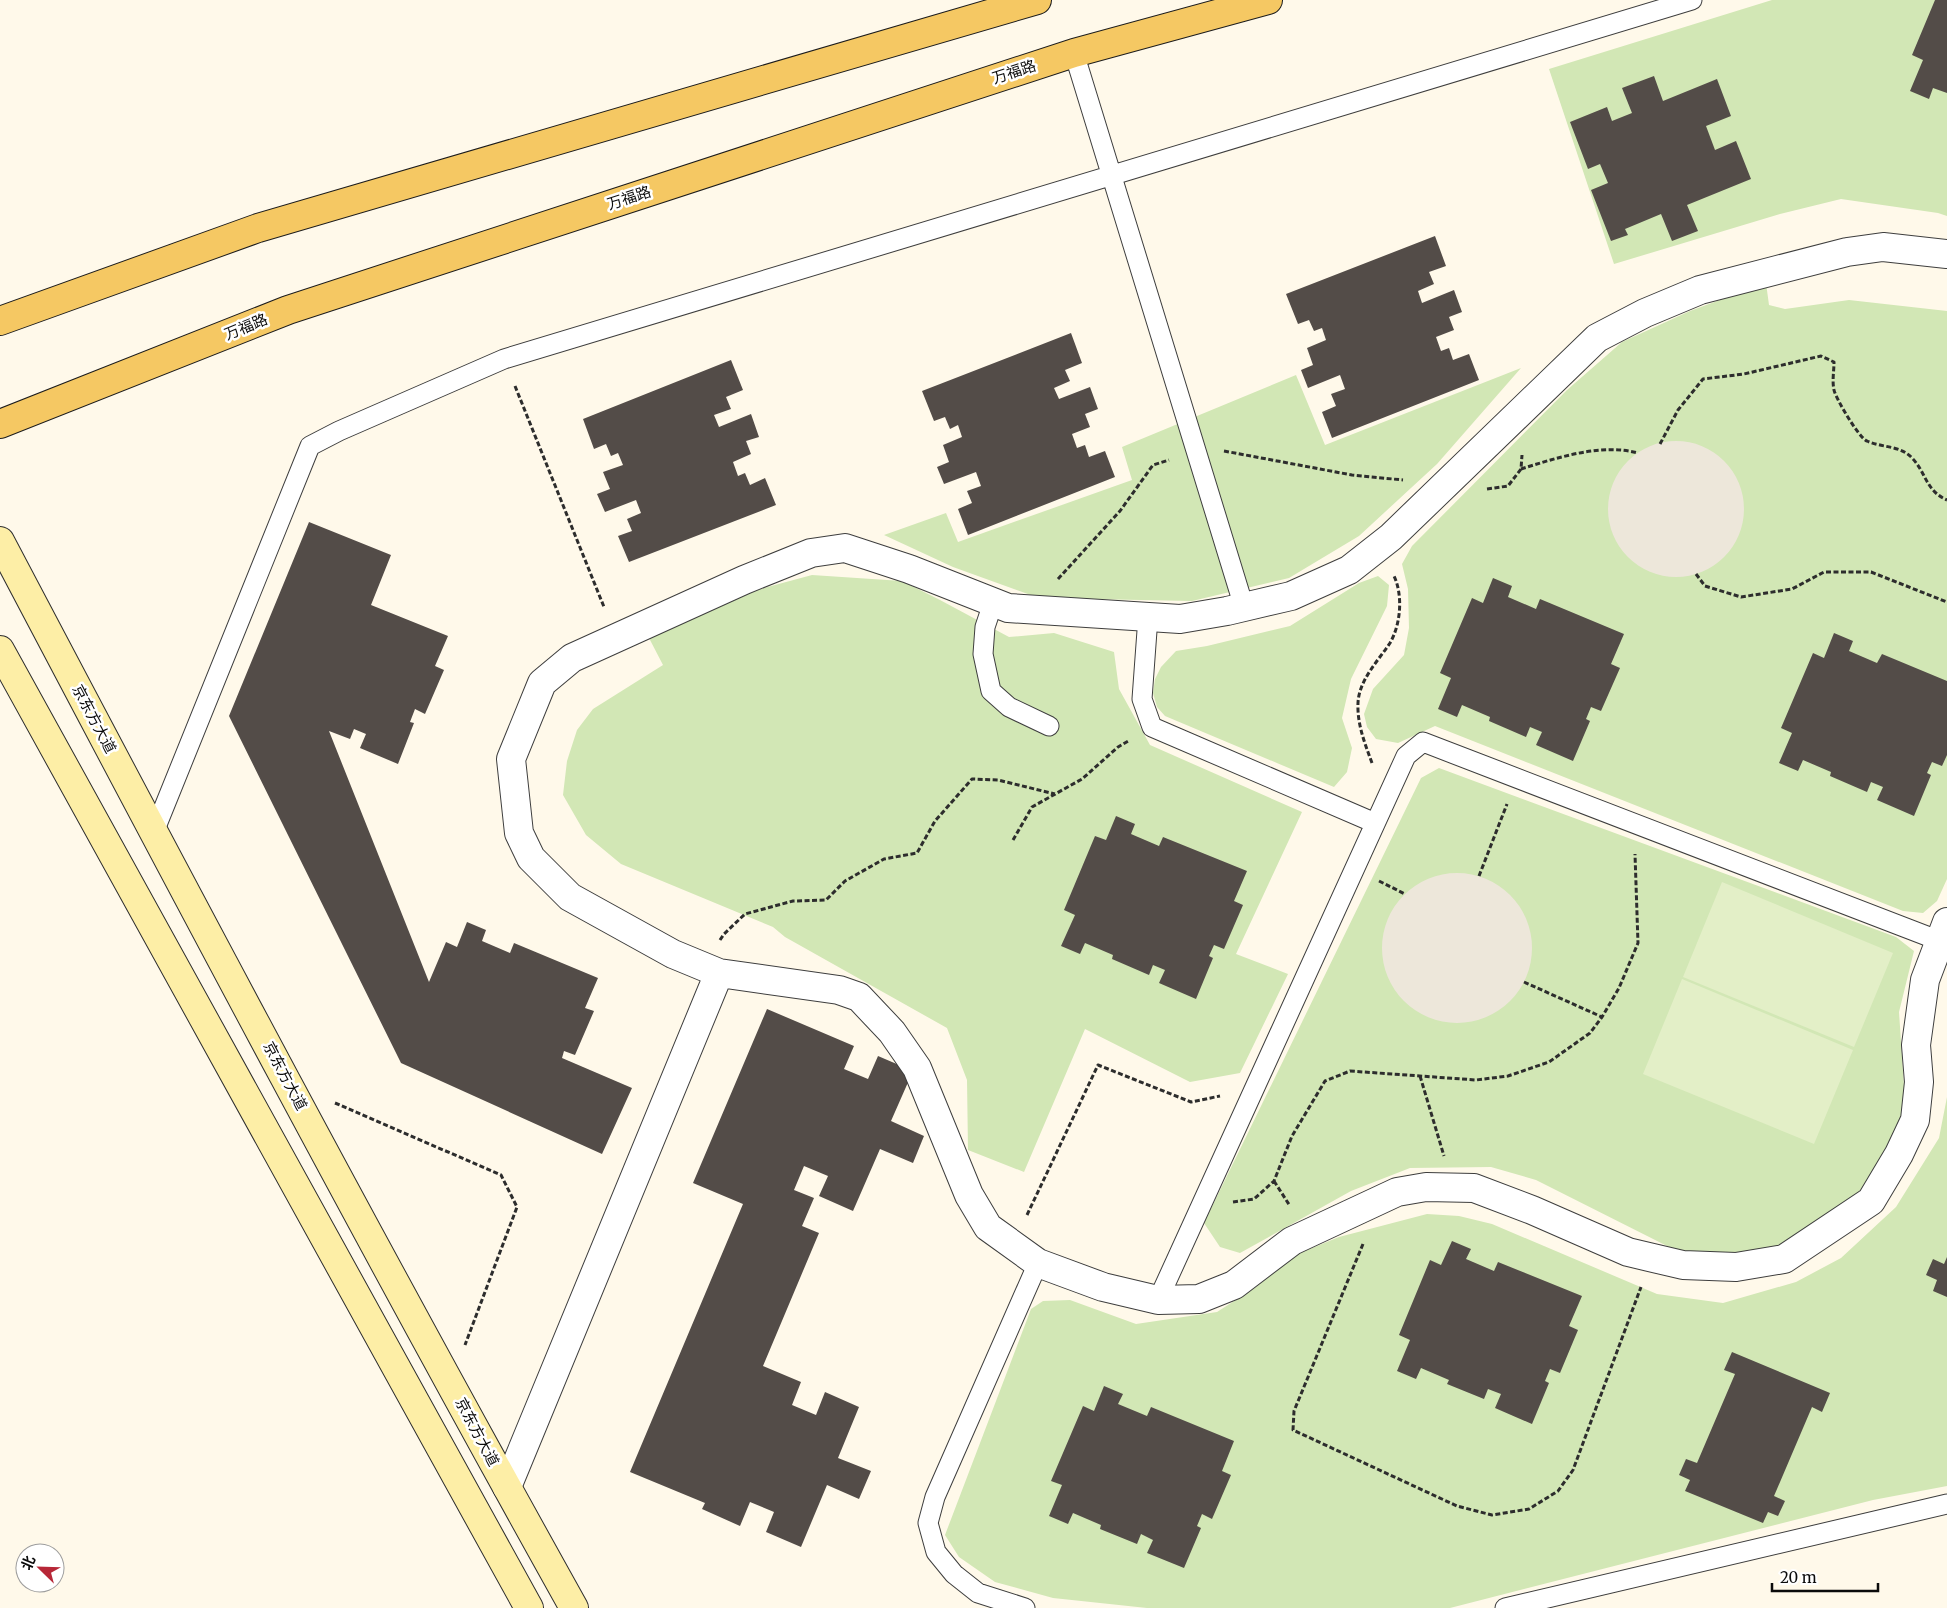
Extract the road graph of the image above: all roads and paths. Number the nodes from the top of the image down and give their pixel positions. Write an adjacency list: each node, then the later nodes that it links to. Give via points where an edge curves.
1 (1037, 0): 7 (main road, via 258,228)
2 (1268, 0): 4 (main road, 万福路)
3 (1692, 0): 5 (lane)
4 (1074, 53): 5 (lane); 9 (main road, 万福路, via 288,310)
5 (1111, 176): 8 (lane); 19 (lane)
6 (1947, 254): 15 (street, via 1883,247 1847,252 1700,290 1644,313 1597,338)
7 (0, 321)
8 (504, 359): 21 (path); 30 (lane, via 310,446)
9 (0, 424)
10 (1660, 444): 13 (path, via 1678,410 1703,379 1744,374 1821,356 1834,362 1833,388 1839,403 1864,440 1898,448 1913,459 1939,497)
11 (1638, 453): 12 (path, via 1627,450 1573,453)
12 (1521, 469)
13 (1947, 500)
14 (0, 541): 30 (main road, 京东方大道)
15 (1381, 545): 19 (street, via 1349,570 1326,581 1291,596); 27 (path, via 1400,588 1398,619 1391,642 1364,683 1358,702 1366,747)
16 (1696, 574): 17 (path, via 1705,586 1741,597 1792,588 1824,572 1871,572)
17 (1947, 602)
18 (994, 603): 20 (street, via 1008,608); 21 (street, via 845,548 811,553); 23 (lane, via 985,627 983,654 991,691 1009,706)
19 (1244, 607): 20 (street, via 1180,619)
20 (1148, 617): 24 (lane, via 1142,699)
21 (616, 638): 34 (street, via 572,658 542,684 511,759 519,833 531,858 570,896 672,954)
22 (0, 650): 50 (main road)
23 (1049, 726)
24 (1152, 727): 26 (path, via 1118,747 1082,780); 28 (lane)
25 (1517, 778): 27 (lane, via 1423,742 1406,756); 29 (lane); 32 (path)
26 (1055, 794): 31 (path, via 1032,807); 34 (path, via 998,780 972,779 935,821 917,853 884,859 845,881 826,900 793,901 745,914 724,934)
27 (1386, 798): 28 (lane)
28 (1375, 823): 39 (lane)
29 (1634, 824): 33 (lane); 36 (path, via 1638,943 1619,988)
30 (154, 832): 38 (main road, 京东方大道)
31 (1013, 840)
32 (1479, 876)
33 (1943, 931): 44 (street, via 1926,980 1916,1046 1919,1082 1915,1120 1870,1202 1784,1259 1736,1267 1683,1265)
34 (712, 970): 43 (street, via 839,990 859,997 892,1032 917,1068 969,1195 988,1227); 48 (street)
35 (1524, 982): 36 (path)
36 (1602, 1017): 37 (path, via 1590,1033 1549,1062 1508,1076 1476,1080)
37 (1420, 1076): 40 (path); 41 (path, via 1350,1071 1325,1081 1292,1136 1274,1180 1254,1199 1234,1202)
38 (289, 1083): 47 (main road, 京东方大道); 47 (path, via 501,1175 517,1207)
39 (1254, 1089): 41 (lane); 43 (path, via 1191,1102 1098,1065)
40 (1453, 1188): 42 (street, via 1426,1187 1397,1192); 44 (street, via 1474,1188 1628,1252)
41 (1206, 1196): 46 (lane)
42 (1382, 1199): 44 (path, via 1294,1411 1293,1430 1457,1506 1492,1515 1529,1508 1558,1491 1573,1470); 46 (street, via 1292,1241 1234,1285 1199,1298)
43 (1013, 1245): 45 (street)
44 (1652, 1258)
45 (1038, 1263): 46 (street, via 1103,1288); 52 (lane, via 934,1497 928,1523 936,1552 954,1574 978,1593)
46 (1158, 1300)
47 (451, 1383): 48 (main road, 京东方大道)
48 (506, 1487): 51 (main road, 京东方大道)
49 (1947, 1504): 53 (lane)
50 (529, 1608)
51 (574, 1608)
52 (1025, 1608)
53 (1505, 1608)

